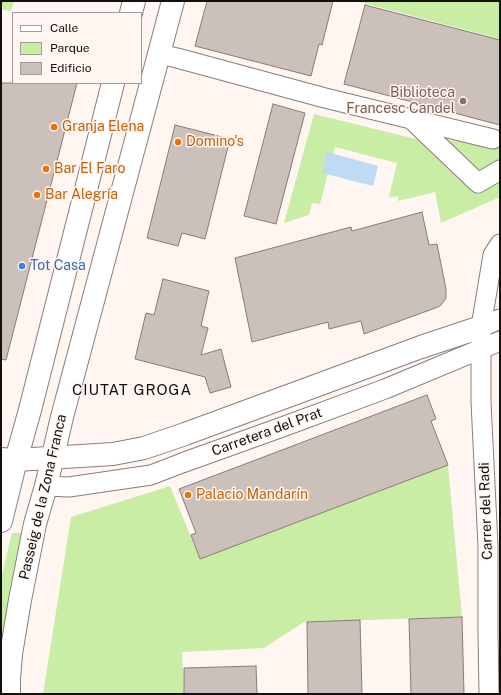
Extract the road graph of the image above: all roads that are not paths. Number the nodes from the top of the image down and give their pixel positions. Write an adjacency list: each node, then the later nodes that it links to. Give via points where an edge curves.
1 (134, 1): 3 (main road)
2 (172, 1): 4 (main road, Passeig de la Zona Franca)
3 (131, 12)
4 (159, 54): 6 (street); 12 (main road, Passeig de la Zona Franca)
5 (113, 84): 13 (main road, via 30,410)
6 (411, 119): 7 (street); 8 (street, via 478,183)
7 (493, 139)
8 (500, 170)
9 (500, 244): 10 (street, Carrer del Radi, via 494,256)
10 (487, 332): 11 (street); 12 (main road, Carretera del Prat, via 421,347 144,448 113,454); 14 (street, Carretera del Prat, via 385,389 151,475 69,486); 17 (street, Carrer del Radi, via 481,402)
11 (500, 341)
12 (52, 457): 13 (main road, Carretera del Prat); 14 (main road, Passeig de la Zona Franca)
13 (9, 459): 15 (main road)
14 (46, 486): 15 (main road); 18 (main road, Passeig de la Zona Franca, via 35,524 10,654)
15 (5, 487): 16 (main road)
16 (1, 521)
17 (494, 634): 19 (street, Carrer del Radi)
18 (9, 694)
19 (489, 694)

